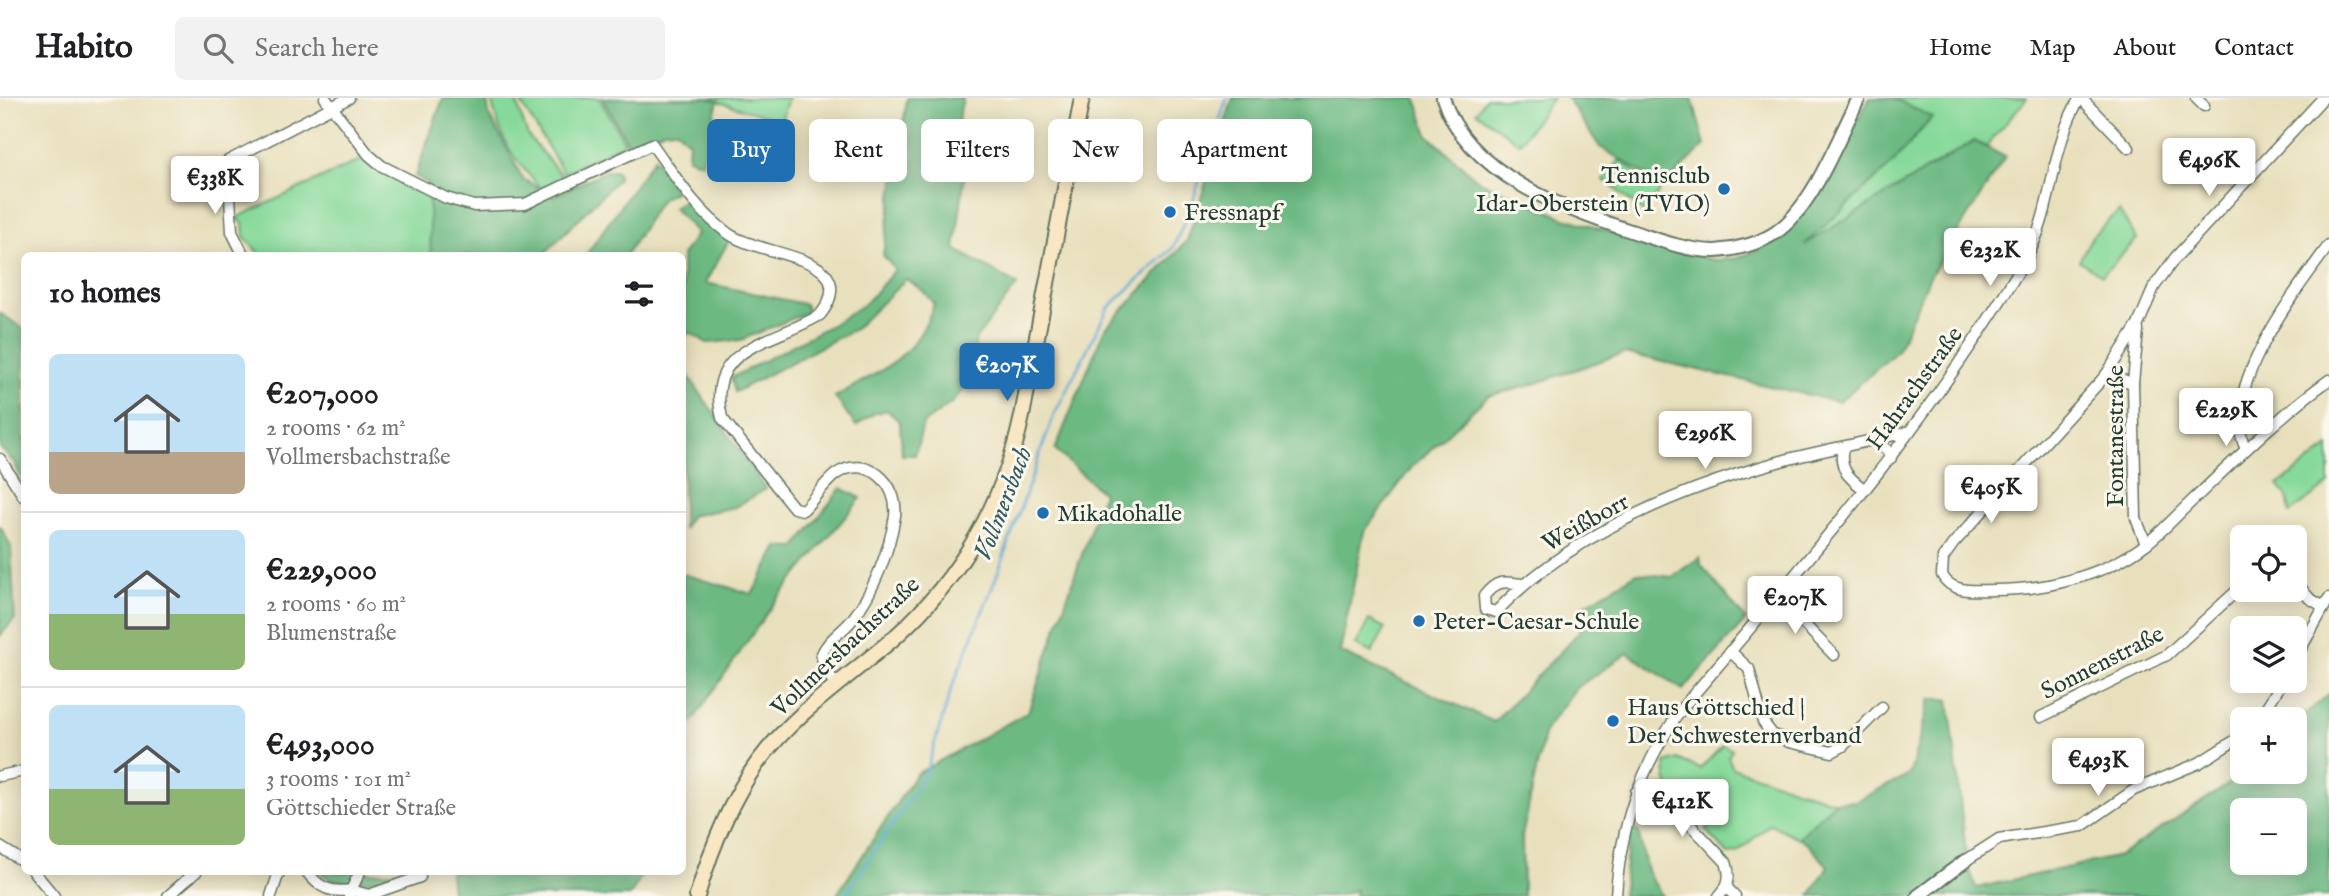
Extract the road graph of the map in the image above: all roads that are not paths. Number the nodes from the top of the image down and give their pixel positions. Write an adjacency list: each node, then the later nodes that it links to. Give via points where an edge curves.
1 (349, 98): 7 (street)
2 (1082, 98): 35 (main road, Vollmersbachstraße, via 1018,437 998,495 970,550 935,595 894,638)
3 (1443, 98): 4 (street, via 1459,130 1484,156 1544,200 1670,243 1712,251 1739,248 1775,233 1799,212)
4 (1859, 98)
5 (2080, 98): 9 (street); 18 (street, Hahrachstraße, via 2064,132 2047,211 2025,260)
6 (2323, 98): 8 (street); 14 (street, via 2175,258 2147,300)
7 (328, 103): 10 (street); 35 (street, via 382,166 446,198 474,206 524,204 652,144 688,197 731,235 821,268 831,286 829,304 820,315 738,354 720,376 719,404 722,418 794,508 803,510 835,475 848,469 877,473 893,492 895,513 879,572 852,619 827,642 821,656)
8 (2329, 103)
9 (2129, 148)
10 (228, 160): 11 (street); 13 (street, via 232,232)
11 (203, 181)
12 (2329, 245): 21 (street, via 2278,316 2255,362 2241,419)
13 (242, 252)
14 (2138, 325): 15 (street); 17 (street, Fontanestraße)
15 (2106, 375): 17 (street); 26 (street, via 1953,544 1940,569 1947,583 1963,590 2034,587 2096,572)
16 (2329, 380): 21 (street)
17 (2133, 383): 26 (street, Fontanestraße, via 2136,518)
18 (1911, 431): 19 (street, Weißborr); 22 (street, Hahrachstraße)
19 (1874, 440): 20 (street, Weißborr); 22 (street)
20 (1843, 448): 24 (street, via 1845,473); 27 (street, Weißborr, via 1753,470 1677,498 1592,536)
21 (2246, 449): 26 (street)
22 (1891, 458): 24 (street, Hahrachstraße)
23 (0, 460): 25 (street)
24 (1865, 490): 28 (street, Hahrachstraße)
25 (21, 492)
26 (2146, 544)
27 (1523, 584)
28 (1777, 596): 33 (street, Hahrachstraße); 34 (street)
29 (2307, 596): 31 (street)
30 (2230, 598): 37 (street, Sonnenstraße, via 2159,660)
31 (2327, 603): 32 (street)
32 (2307, 638)
33 (1730, 651): 36 (street, via 1748,669 1763,722 1772,734 1789,742 1832,752); 41 (street, Hahrachstraße, via 1670,726)
34 (1834, 655)
35 (834, 684): 56 (main road, Vollmersbachstraße, via 758,762 721,827)
36 (1882, 707)
37 (2041, 717)
38 (2230, 744): 44 (street, via 2199,763 2134,790 2082,826 1999,839)
39 (21, 772): 40 (street)
40 (0, 776)
41 (1636, 792): 51 (street, via 1655,796 1673,808 1726,862); 57 (street, Hahrachstraße, via 1619,851)
42 (0, 847): 43 (street)
43 (21, 860)
44 (1965, 861): 59 (street)
45 (36, 875): 53 (street)
46 (192, 875): 54 (street)
47 (278, 875): 55 (street)
48 (310, 875): 52 (street, via 320,886)
49 (359, 875): 52 (street)
50 (420, 877): 52 (street, via 369,895)
51 (1731, 892): 58 (street)
52 (350, 893)
53 (54, 896)
54 (168, 896)
55 (271, 896)
56 (697, 896)
57 (1616, 896)
58 (1719, 896)
59 (1918, 896)

